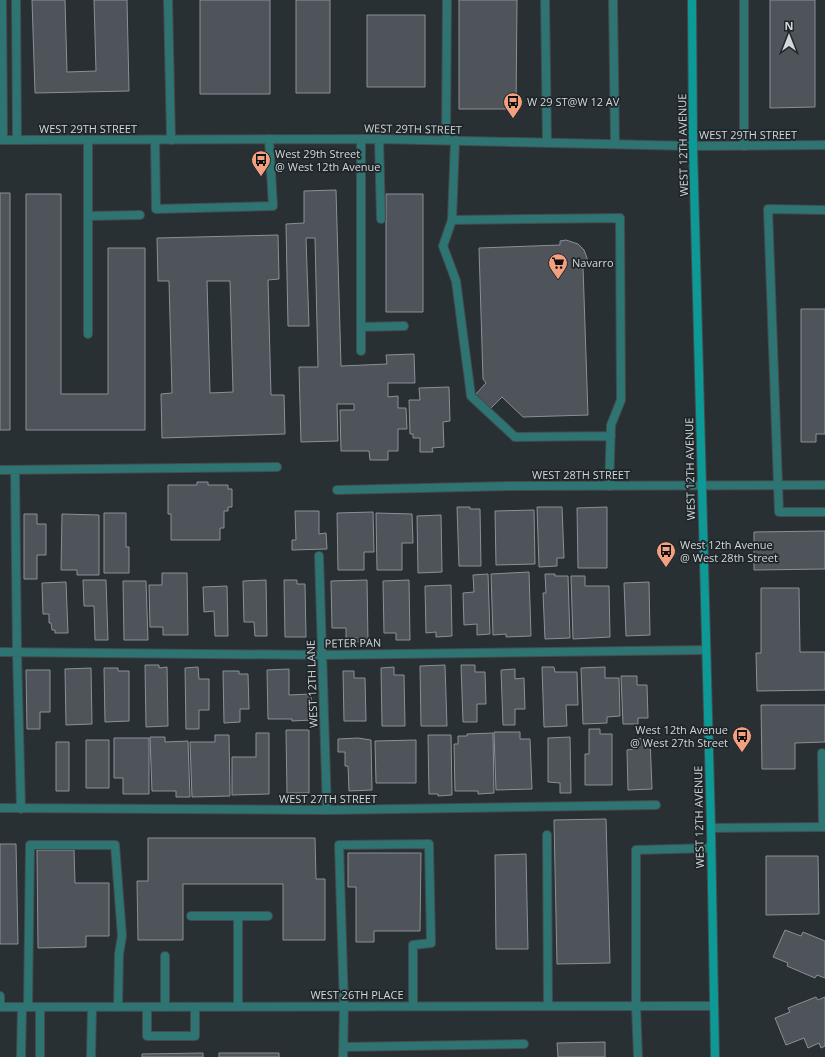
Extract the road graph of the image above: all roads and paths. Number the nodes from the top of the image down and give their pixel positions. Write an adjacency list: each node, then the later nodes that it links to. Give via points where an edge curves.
1 (16, 0): 13 (street)
2 (168, 0): 16 (street)
3 (447, 0): 17 (street)
4 (545, 0): 19 (street)
5 (613, 0): 20 (street)
6 (692, 0): 22 (main road, WEST 12TH AVENUE)
7 (744, 0): 23 (street)
8 (0, 1): 12 (street)
9 (362, 138): 10 (street, WEST 29TH STREET); 11 (street, WEST 29TH STREET); 30 (street)
10 (379, 138): 17 (street, WEST 29TH STREET); 27 (street)
11 (269, 139): 15 (street, via 273,206 156,209); 16 (street, WEST 29TH STREET)
12 (1, 140): 13 (street, WEST 29TH STREET)
13 (17, 140): 14 (street, WEST 29TH STREET)
14 (88, 140): 15 (street, WEST 29TH STREET); 26 (street)
15 (155, 140): 16 (street, WEST 29TH STREET)
16 (170, 140)
17 (446, 140): 18 (street, WEST 29TH STREET)
18 (455, 140): 19 (street, WEST 29TH STREET); 28 (street)
19 (547, 143): 20 (street, WEST 29TH STREET)
20 (614, 144): 22 (street, WEST 29TH STREET)
21 (825, 145): 23 (street, WEST 29TH STREET)
22 (693, 146): 23 (street, WEST 29TH STREET); 40 (main road, WEST 12TH AVENUE)
23 (744, 146)
24 (825, 210): 37 (street, via 768,209)
25 (140, 215): 26 (street)
26 (88, 216): 31 (street)
27 (381, 219)
28 (452, 220): 33 (street, via 444,246 456,281 471,396 515,437); 33 (street, via 620,218 621,400 611,424)
29 (404, 326): 30 (street)
30 (362, 327): 32 (street)
31 (88, 334)
32 (362, 351)
33 (611, 436): 39 (street)
34 (277, 467): 36 (street)
35 (0, 470): 36 (street)
36 (15, 470): 46 (street)
37 (778, 485): 38 (street, WEST 28TH STREET); 40 (street, WEST 28TH STREET); 42 (street, via 779,512)
38 (825, 485)
39 (609, 486): 40 (street, WEST 28TH STREET); 41 (street, WEST 28TH STREET)
40 (702, 486): 44 (main road, WEST 12TH AVENUE)
41 (337, 490)
42 (825, 512)
43 (319, 556): 47 (street, WEST 12TH LANE)
44 (706, 650): 47 (street, PETER PAN); 54 (main road, WEST 12TH AVENUE)
45 (0, 652): 46 (street, PETER PAN)
46 (17, 652): 47 (street, PETER PAN); 51 (street)
47 (322, 654): 52 (street, WEST 12TH LANE)
48 (822, 753): 53 (street)
49 (656, 805): 52 (street, WEST 27TH STREET)
50 (0, 808): 51 (street, WEST 27TH STREET)
51 (21, 808): 52 (street, WEST 27TH STREET)
52 (327, 810)
53 (824, 827): 54 (street)
54 (711, 828): 56 (main road, WEST 12TH AVENUE)
55 (547, 835): 73 (street)
56 (711, 848): 74 (street, via 636,850); 75 (main road, WEST 12TH AVENUE)
57 (191, 916): 58 (street)
58 (238, 916): 59 (street); 70 (street)
59 (268, 916)
60 (165, 956): 68 (street)
61 (0, 996): 62 (street)
62 (0, 1006): 63 (street, WEST 26TH PLACE)
63 (25, 1006): 64 (street, WEST 26TH PLACE); 66 (street, via 30,845 115,845 122,936); 78 (street)
64 (40, 1006): 65 (street, WEST 26TH PLACE); 79 (street)
65 (92, 1006): 66 (street, WEST 26TH PLACE); 80 (street)
66 (118, 1006): 67 (street, WEST 26TH PLACE)
67 (147, 1006): 68 (street, WEST 26TH PLACE); 69 (street, via 147,1036 196,1036)
68 (165, 1006): 69 (street, WEST 26TH PLACE)
69 (195, 1006): 70 (street, WEST 26TH PLACE)
70 (238, 1006): 71 (street, WEST 26TH PLACE)
71 (344, 1006): 72 (street, WEST 26TH PLACE); 72 (street, via 339,845 429,844 431,943 413,945); 77 (street)
72 (413, 1006): 73 (street, WEST 26TH PLACE)
73 (548, 1006): 74 (street, WEST 26TH PLACE)
74 (636, 1006): 75 (street, WEST 26TH PLACE); 82 (street)
75 (714, 1006): 83 (main road, WEST 12TH AVENUE)
76 (524, 1044): 77 (street)
77 (344, 1047): 81 (street)
78 (21, 1057)
79 (40, 1057)
80 (91, 1057)
81 (344, 1057)
82 (638, 1057)
83 (714, 1057)

